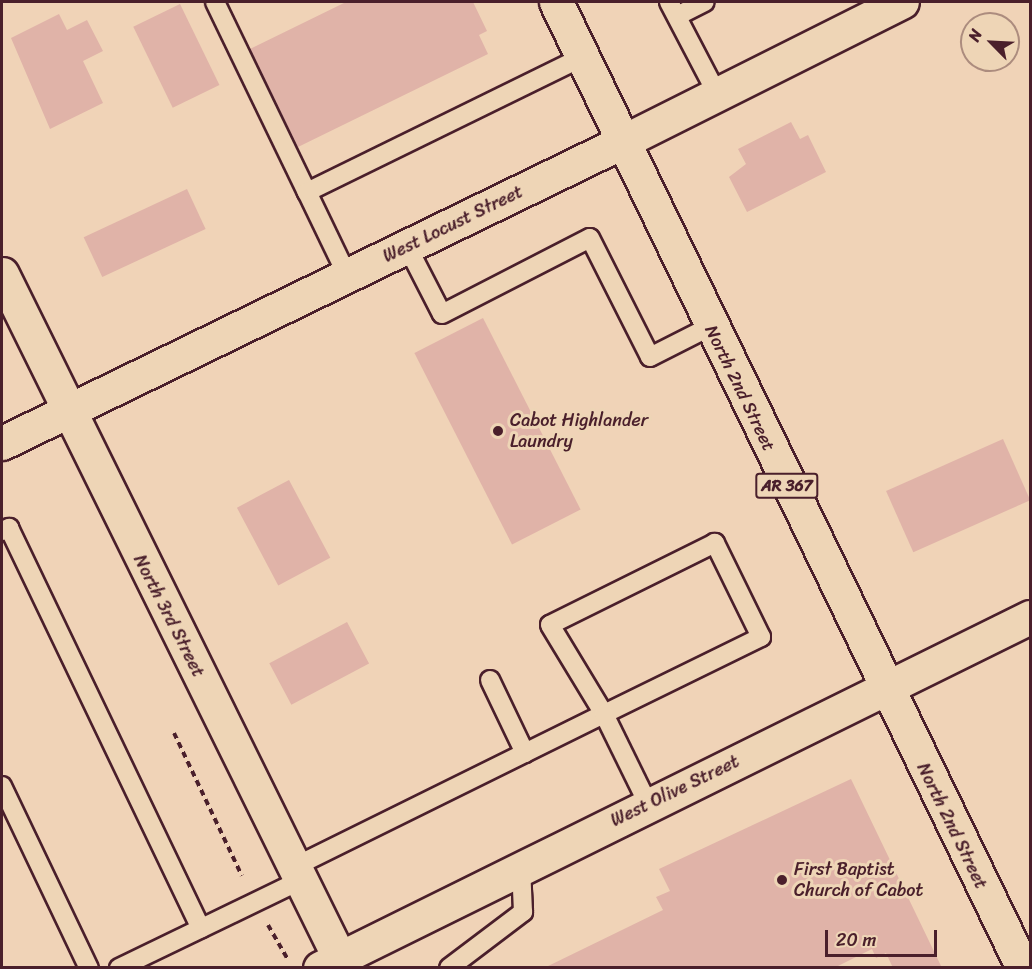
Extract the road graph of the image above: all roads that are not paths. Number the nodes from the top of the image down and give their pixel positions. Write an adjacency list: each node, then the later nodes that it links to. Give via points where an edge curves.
1 (215, 2): 9 (lane)
2 (556, 2): 6 (street, North 2nd Street / AR 367)
3 (705, 2): 5 (lane)
4 (902, 2): 7 (street, West Locust Street)
5 (673, 9): 7 (lane)
6 (582, 57): 8 (street, North 2nd Street / AR 367); 9 (lane)
7 (717, 94): 8 (street, West Locust Street)
8 (622, 142): 10 (street, West Locust Street); 13 (street, North 2nd Street / AR 367)
9 (307, 192): 12 (lane)
10 (407, 246): 12 (street, West Locust Street); 13 (lane, via 442,314 590,238 650,357)
11 (2, 274): 14 (street, North 3rd Street)
12 (347, 275): 14 (street, West Locust Street)
13 (711, 326): 19 (street, North 2nd Street / AR 367)
14 (66, 410): 15 (street, West Locust Street); 25 (street, North 3rd Street)
15 (2, 442)
16 (2, 531): 26 (lane, via 9,528)
17 (1030, 617): 19 (street, West Olive Street)
18 (490, 680): 21 (lane)
19 (884, 688): 23 (street, West Olive Street); 27 (street, North 2nd Street / AR 367)
20 (604, 714): 20 (lane, via 761,637 715,543 550,625); 21 (lane); 23 (lane)
21 (525, 753): 25 (lane)
22 (3, 794): 29 (lane)
23 (648, 804): 24 (street, West Olive Street)
24 (521, 867): 28 (street, West Olive Street); 31 (lane, via 523,912)
25 (297, 873): 26 (lane, via 254,902); 28 (street, North 3rd Street)
26 (201, 928): 30 (lane)
27 (1024, 963)
28 (330, 964)
29 (89, 968)
30 (119, 968)
31 (449, 968)

